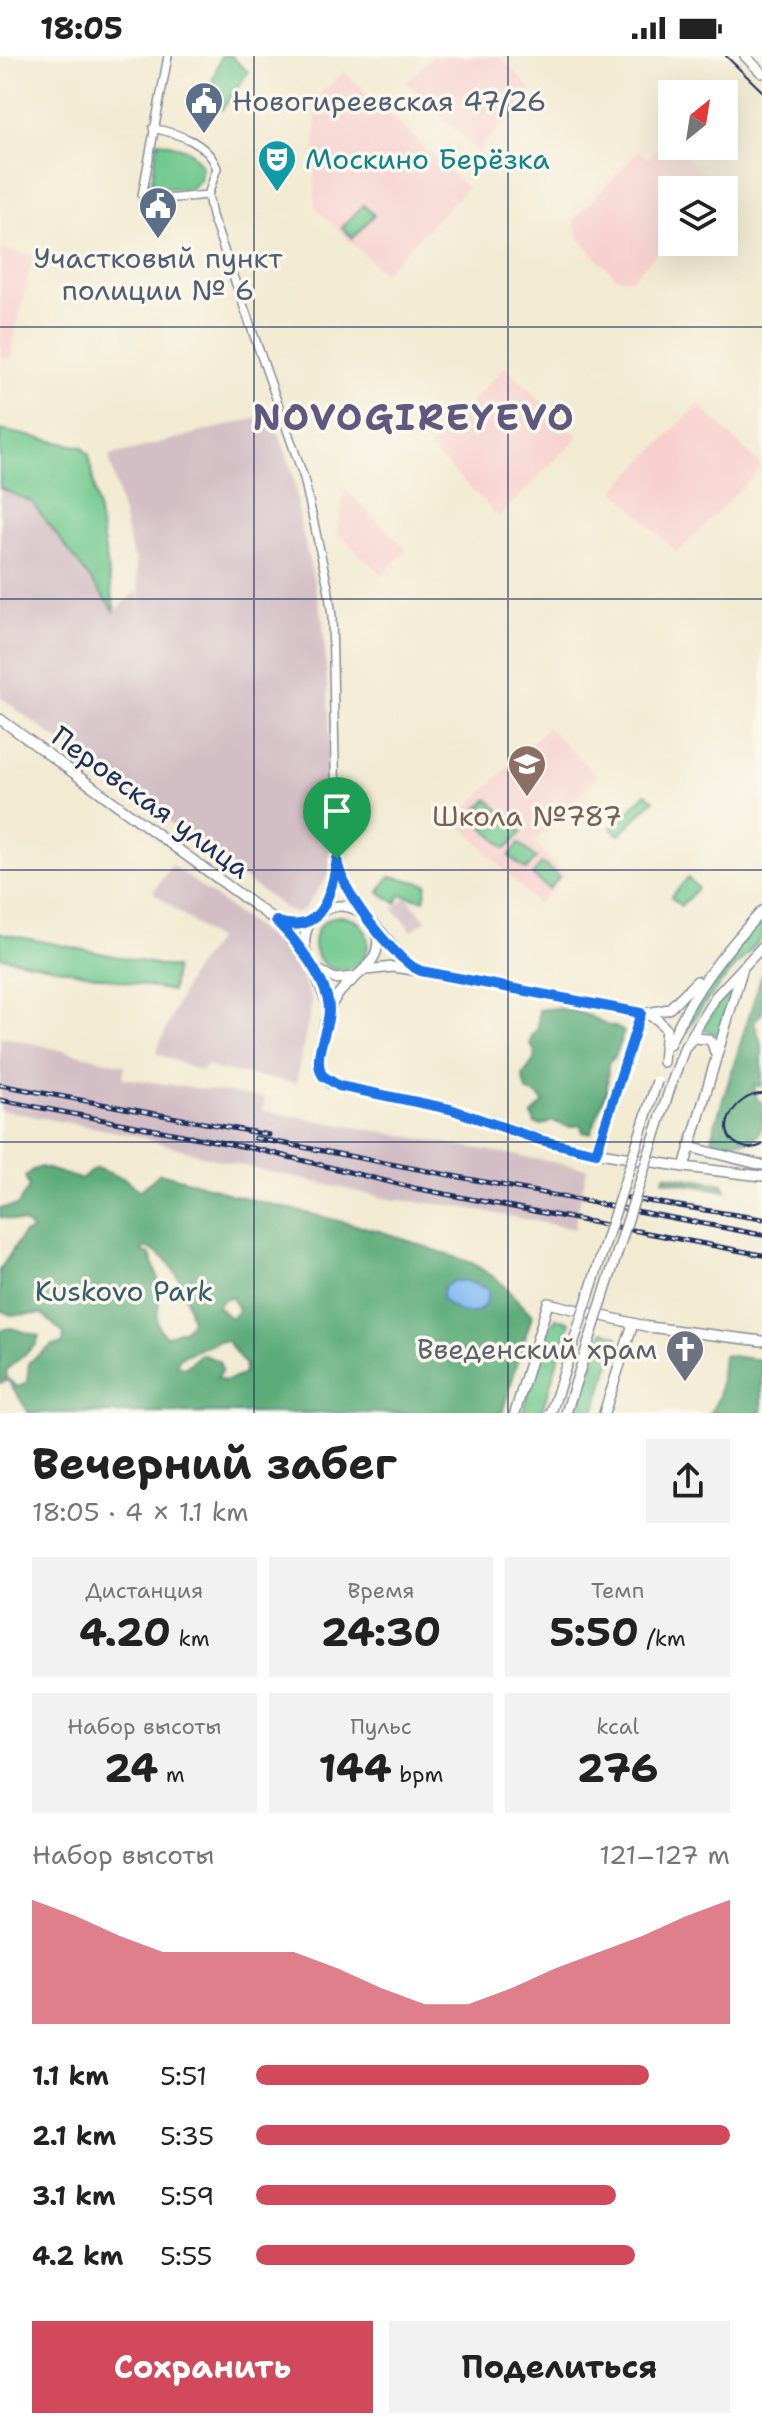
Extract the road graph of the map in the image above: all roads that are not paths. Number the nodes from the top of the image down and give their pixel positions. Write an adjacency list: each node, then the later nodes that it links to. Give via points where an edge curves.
1 (168, 56): 4 (street)
2 (745, 56): 3 (main road)
3 (762, 73)
4 (153, 128): 5 (street, via 185,138 213,156 217,168); 5 (street, via 142,196)
5 (208, 195): 7 (street, via 304,478 328,587)
6 (0, 719): 10 (main road, Перовская улица)
7 (337, 859): 9 (street, via 332,886); 11 (street, via 341,875)
8 (762, 911): 13 (main road)
9 (317, 915): 10 (main road, via 294,925); 11 (main road, via 348,906); 14 (main road, via 304,940)
10 (276, 921): 14 (main road, Перовская улица)
11 (372, 923): 16 (main road); 17 (main road, via 378,949)
12 (762, 947): 15 (main road)
13 (722, 954): 19 (main road, via 674,1005); 22 (main road, via 689,1004)
14 (310, 963): 17 (main road, via 335,979); 18 (main road)
15 (743, 967): 20 (main road, via 707,1008); 21 (main road)
16 (421, 971): 17 (main road, via 393,967); 19 (main road)
17 (363, 972): 18 (main road)
18 (329, 1009): 24 (main road, via 318,1062 323,1076 339,1086 450,1109)
19 (641, 1013): 22 (main road, via 666,1029); 24 (main road)
20 (685, 1047): 21 (main road, via 693,1038 704,1037 712,1043); 32 (main road, bridge)
21 (714, 1059): 23 (main road)
22 (663, 1062): 31 (main road, bridge)
23 (689, 1147): 25 (main road); 26 (main road)
24 (596, 1153): 26 (main road)
25 (762, 1165)
26 (684, 1167): 27 (main road)
27 (762, 1176)
28 (633, 1324): 29 (main road); 30 (main road, via 548,1303); 33 (main road)
29 (762, 1341)
30 (515, 1413)
31 (551, 1413)
32 (566, 1413)
33 (604, 1413)

